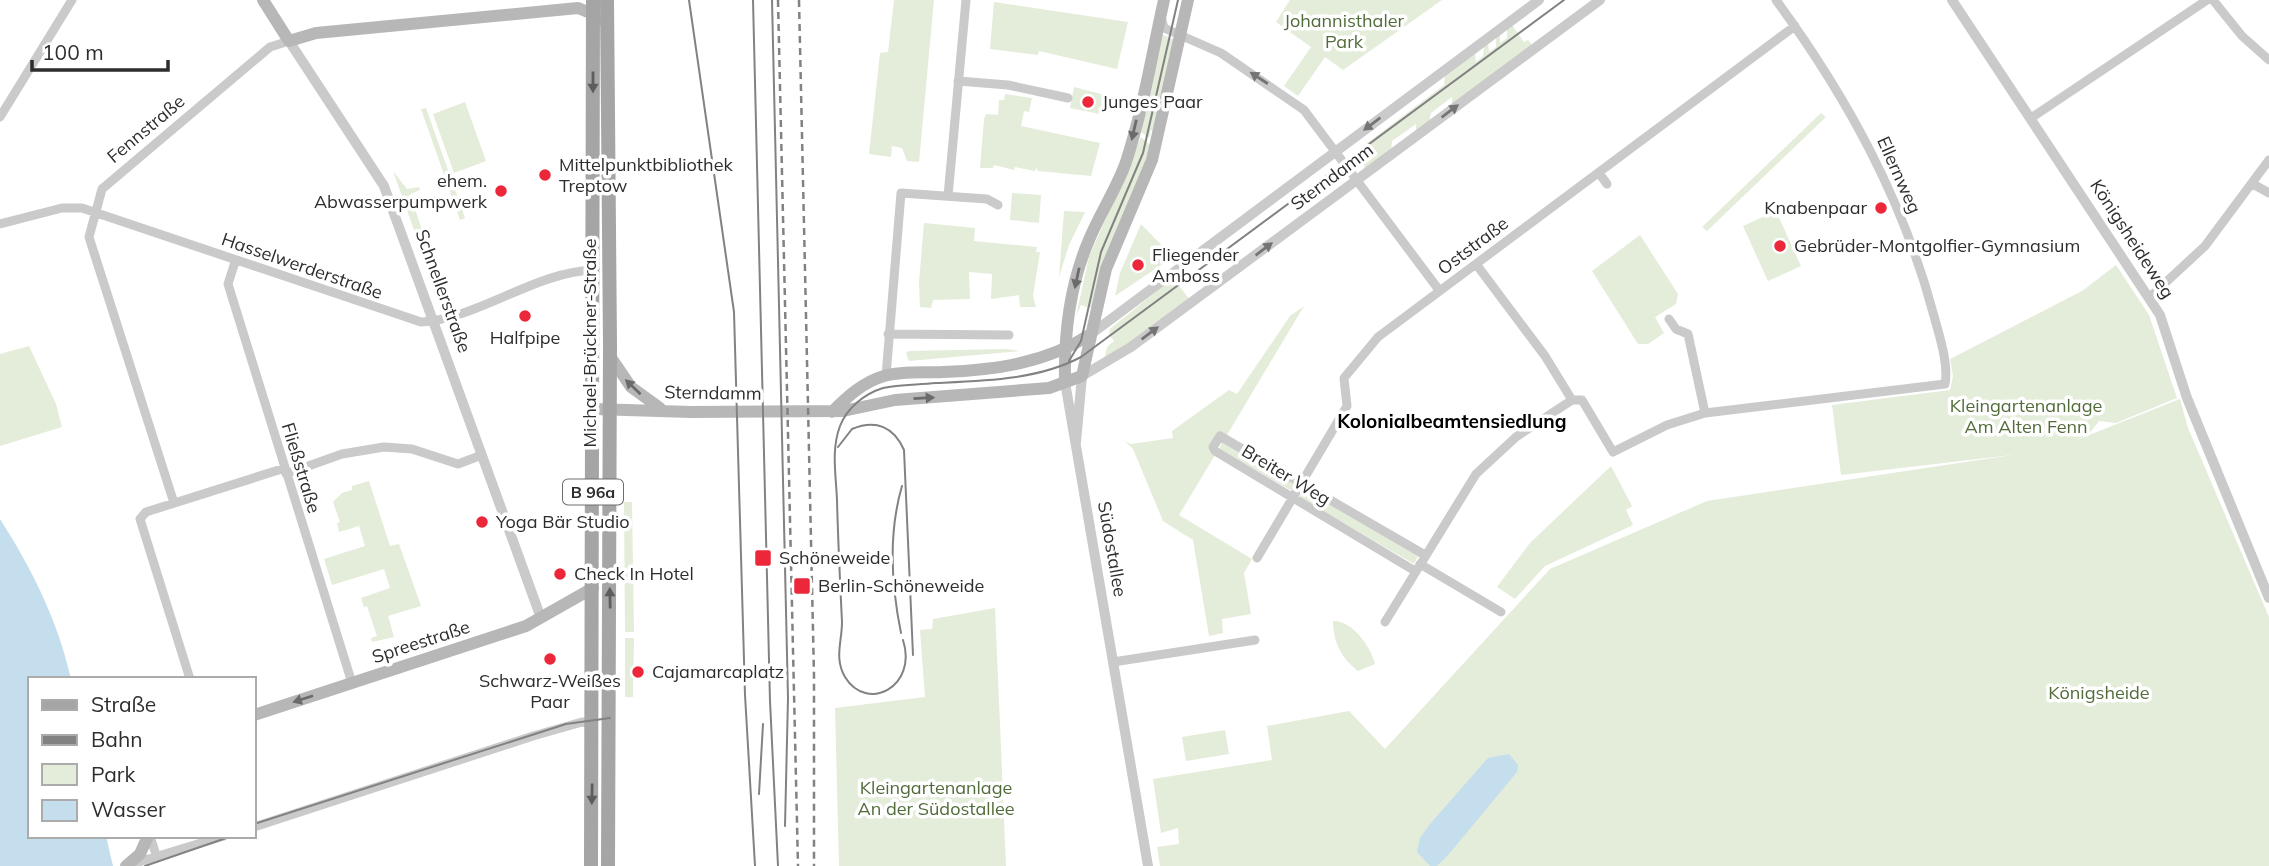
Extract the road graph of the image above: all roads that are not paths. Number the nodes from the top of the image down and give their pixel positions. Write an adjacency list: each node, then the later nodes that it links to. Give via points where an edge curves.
1 (72, 0): 23 (street)
2 (263, 0): 19 (main road, Schnellerstraße)
3 (607, 0): 18 (main road, Michael-Brückner-Straße / B 96a)
4 (966, 0): 21 (street)
5 (1164, 0): 15 (main road)
6 (1188, 0): 17 (main road)
7 (1539, 0): 25 (street, Sterndamm, one-way to 25)
8 (1600, 0): 28 (street, Sterndamm, one-way to 8)
9 (1776, 0): 16 (street, Ellernweg)
10 (1952, 0): 24 (street, Königsheideweg)
11 (2207, 0): 24 (street)
12 (2213, 0): 20 (street, via 2242,37)
13 (568, 4): 14 (main road, Fennstraße); 19 (main road, Fennstraße, via 321,32)
14 (593, 7): 18 (main road); 38 (main road, Michael-Brückner-Straße / B 96a, one-way to 38)
15 (1160, 15): 17 (street, via 1164,28); 46 (main road, one-way to 46, via 1127,158 1079,265)
16 (1795, 26): 27 (street, Oststraße); 55 (street, Ellernweg, via 1846,102 1892,193 1925,281 1945,384)
17 (1180, 35): 25 (street, one-way to 17, via 1304,110 1221,53); 44 (main road, via 1152,160 1112,251)
18 (607, 37): 47 (main road, Michael-Brückner-Straße / B 96a)
19 (289, 41): 34 (street, Fennstraße, via 270,47 103,189); 42 (street, Schnellerstraße, via 381,180)
20 (2269, 60)
21 (958, 81): 22 (street, via 1008,85); 32 (street)
22 (1068, 98)
23 (0, 117)
24 (2031, 118): 40 (street, Königsheideweg)
25 (1336, 150): 28 (street); 44 (street, Sterndamm)
26 (2269, 160): 30 (street)
27 (1599, 173): 29 (street); 37 (street, Oststraße)
28 (1358, 179): 39 (street); 49 (street, Sterndamm, one-way to 28, via 1131,347)
29 (1607, 184)
30 (2253, 184): 31 (street); 40 (street, via 2205,246)
31 (2269, 193)
32 (948, 196): 33 (street); 43 (street, via 901,193)
33 (998, 205)
34 (95, 212): 35 (street, Hasselwerderstraße, via 74,206); 36 (street, Hasselwerderstraße); 61 (street, via 89,237)
35 (0, 224)
36 (235, 261): 42 (street, Hasselwerderstraße, via 413,321); 58 (street, Fließstraße, via 228,284)
37 (1476, 264): 39 (street, Oststraße); 51 (street)
38 (594, 270): 42 (street, Hasselwerderstraße, via 571,272); 52 (main road, Michael-Brückner-Straße / B 96a)
39 (1439, 290): 59 (street, Oststraße, via 1378,337 1352,364 1344,378 1347,406)
40 (2150, 297): 65 (street, Königsheideweg, via 2167,330 2202,438)
41 (1669, 319): 55 (street, via 1676,329 1688,334)
42 (433, 320): 57 (street, Schnellerstraße)
43 (888, 334): 45 (street); 48 (street)
44 (1091, 334): 46 (main road, Sterndamm); 49 (main road)
45 (1009, 335)
46 (1067, 349): 48 (main road, Sterndamm, via 1026,363 963,371); 50 (main road)
47 (610, 356): 52 (main road, Michael-Brückner-Straße / B 96a); 53 (main road, one-way to 47, via 631,387)
48 (887, 368): 54 (main road, Sterndamm)
49 (1082, 376): 50 (main road, Sterndamm); 56 (street, Südostallee)
50 (1065, 383): 54 (main road, Sterndamm, one-way to 50); 56 (street, Südostallee)
51 (1572, 400): 55 (street, via 1582,400 1613,452 1667,425); 63 (street, via 1516,437 1476,474)
52 (601, 409): 53 (main road, Sterndamm); 64 (main road, Michael-Brückner-Straße / B 96a); 75 (main road, Michael-Brückner-Straße / B 96a, one-way to 52)
53 (664, 410): 54 (main road, Sterndamm)
54 (832, 411)
55 (1705, 414)
56 (1076, 442): 70 (street, Südostallee)
57 (482, 455): 58 (street, via 458,464 412,449 384,447); 67 (street, Schnellerstraße)
58 (286, 470): 61 (street); 72 (street, Fließstraße)
59 (1303, 483): 60 (street, Oststraße); 60 (street, Breiter Weg, via 1220,436 1215,451); 63 (street, Breiter Weg)
60 (1293, 498): 62 (street, Oststraße); 63 (street, Breiter Weg)
61 (174, 503): 71 (street, via 142,515 141,525)
62 (1257, 558)
63 (1420, 563): 66 (street, Breiter Weg); 68 (street)
64 (593, 588): 67 (main road, Spreestraße); 74 (main road, Michael-Brückner-Straße / B 96a)
65 (2269, 598)
66 (1501, 612)
67 (541, 618): 72 (main road, Spreestraße)
68 (1385, 622)
69 (1255, 640): 70 (street)
70 (1114, 662): 84 (street, Südostallee)
71 (189, 677)
72 (352, 683): 73 (main road, Spreestraße, one-way to 73)
73 (256, 714)
74 (593, 724): 75 (main road); 76 (street, via 582,722 533,736); 82 (main road, B 96a, one-way to 82)
75 (610, 729): 83 (main road, B 96a)
76 (256, 826)
77 (148, 838): 81 (main road)
78 (150, 838): 80 (street)
79 (218, 838): 80 (street)
80 (157, 858): 81 (street)
81 (127, 865)
82 (591, 866)
83 (608, 866)
84 (1148, 866)

